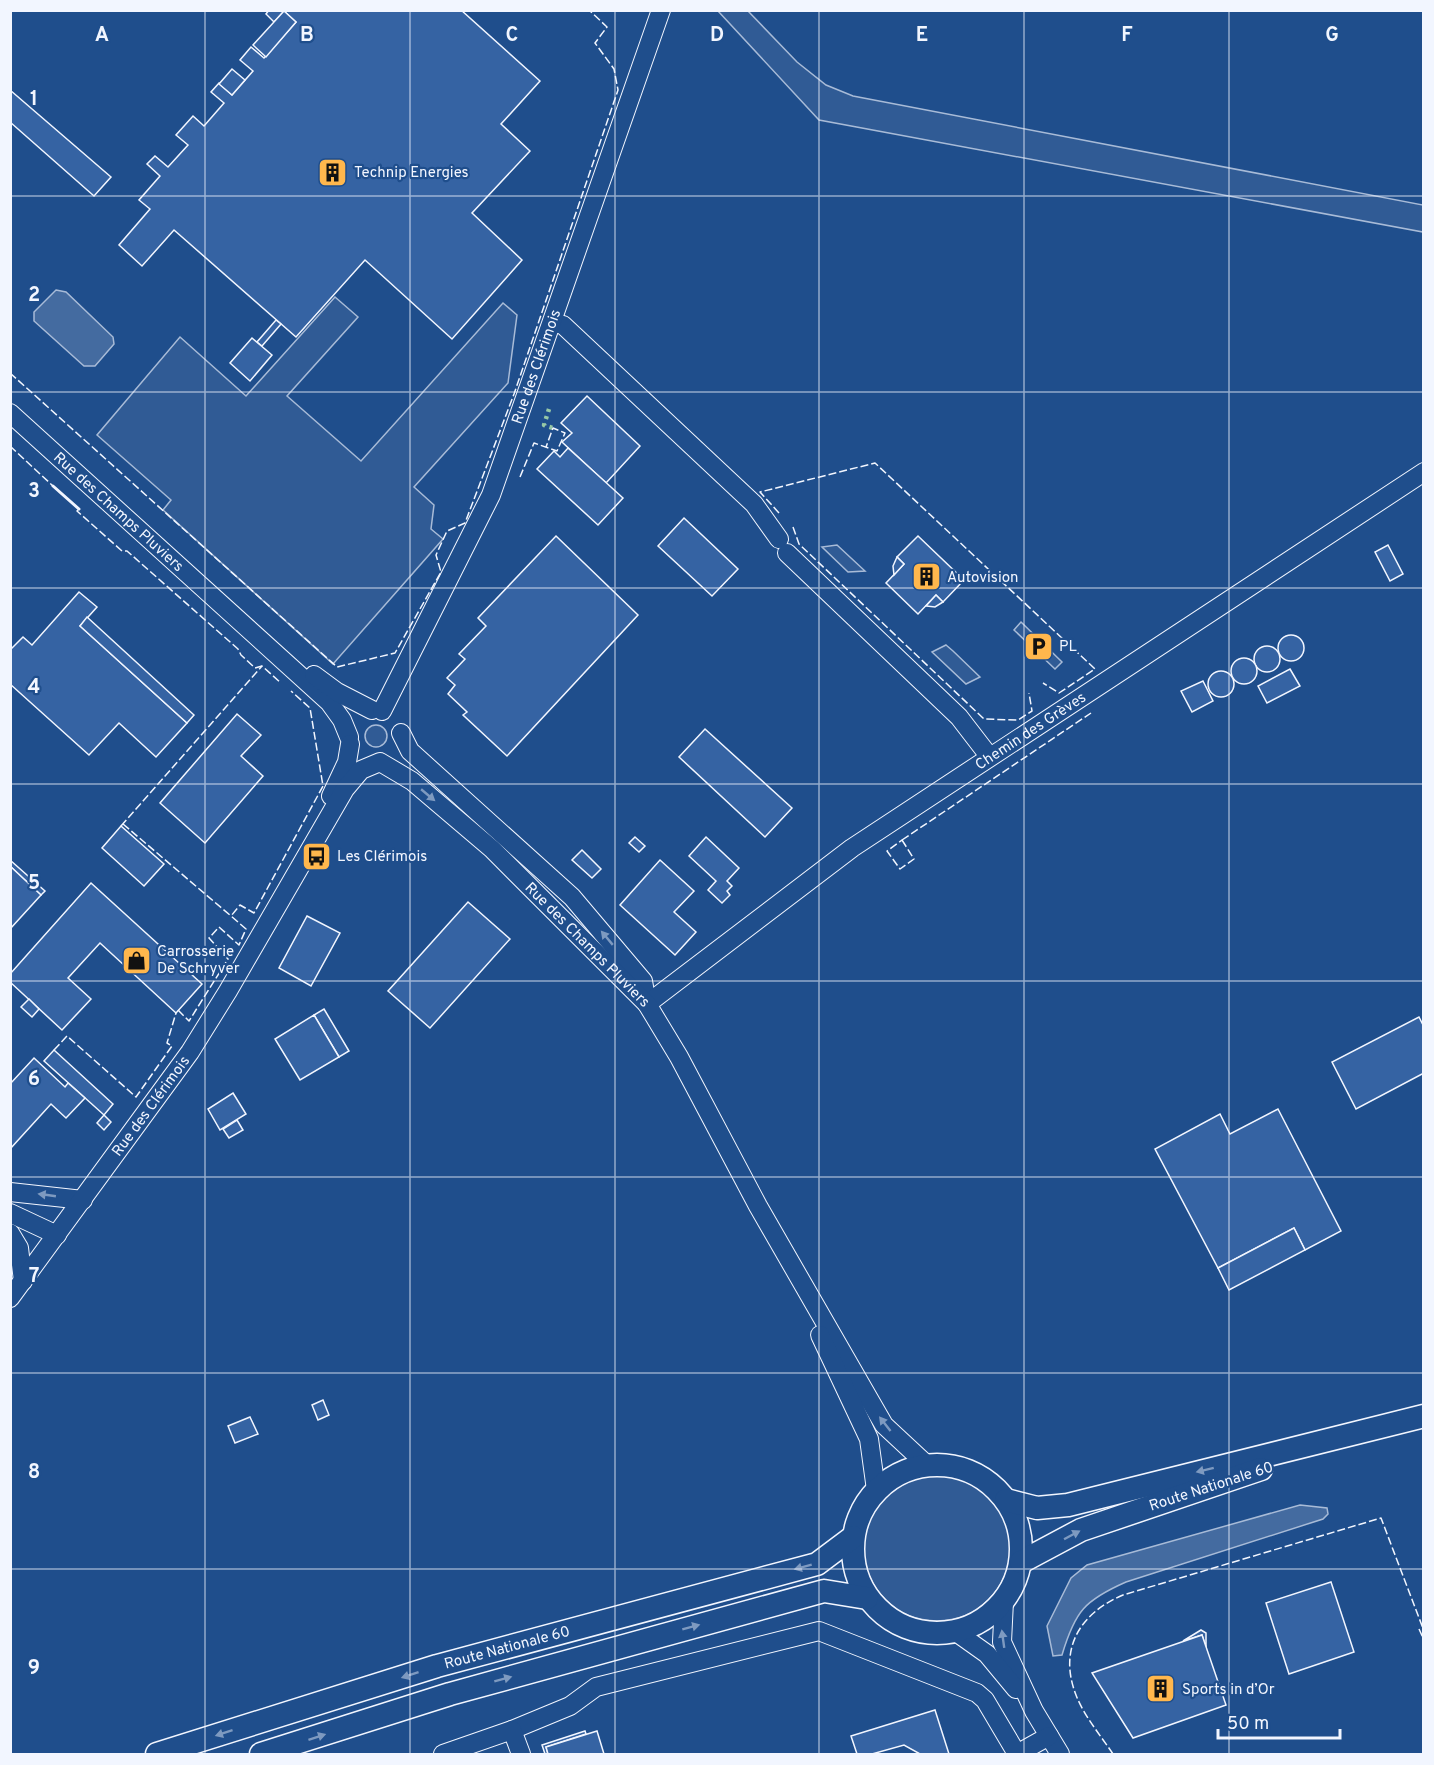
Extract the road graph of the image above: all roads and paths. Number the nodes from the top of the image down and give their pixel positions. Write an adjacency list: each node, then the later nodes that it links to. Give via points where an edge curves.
1 (661, 10): 2 (street, Rue des Clérimois)
2 (554, 323): 6 (street, Rue des Clérimois, via 491,495); 9 (street, via 563,326 754,504 783,546 959,717)
3 (10, 413): 5 (street, Rue des Champs Pluviers)
4 (1424, 472): 9 (street, Chemin des Grèves)
5 (229, 610): 6 (street, Rue des Champs Pluviers, via 337,692); 8 (street, Rue des Champs Pluviers, via 328,702 342,720)
6 (377, 711): 7 (street, via 395,719); 8 (street, via 358,716)
7 (401, 733): 10 (street, via 395,754); 12 (street, Rue des Champs Pluviers, one-way to 7, via 642,981 572,897 410,751)
8 (350, 740): 10 (street, via 363,760); 11 (street, Rue des Clérimois, via 347,762)
9 (989, 756): 12 (street, Chemin des Grèves, via 852,848)
10 (380, 762): 11 (street, Rue des Clérimois, via 361,770 345,789); 12 (street, Rue des Champs Pluviers, one-way to 12, via 412,781 492,849)
11 (267, 924): 14 (street, Rue des Clérimois, via 190,1052)
12 (647, 1004): 15 (street)
13 (10, 1192): 14 (street, one-way to 13)
14 (83, 1200): 18 (street, Rue des Clérimois)
15 (758, 1206): 22 (street, one-way to 15, via 884,1425); 23 (street, via 869,1439)
16 (10, 1213): 18 (street)
17 (10, 1233): 19 (street, via 19,1248)
18 (57, 1235): 19 (street, Rue des Clérimois)
19 (23, 1281): 20 (street, Rue des Clérimois)
20 (10, 1298)
21 (1414, 1419): 24 (main road, Route Nationale 60, one-way to 24, via 1068,1505 1037,1508); 26 (main road, Route Nationale 60, one-way to 21, via 1081,1530)
22 (927, 1465): 23 (main road, via 899,1473); 24 (main road, via 957,1467 985,1479)
23 (876, 1490): 25 (main road, via 861,1512)
24 (1006, 1500): 26 (main road, via 1020,1530)
25 (853, 1537): 27 (main road, via 854,1569); 33 (main road, Route Nationale 60, one-way to 33, via 817,1564 438,1666)
26 (1021, 1562): 28 (main road)
27 (867, 1598): 29 (main road, via 891,1621 922,1633); 34 (main road, Route Nationale 60, one-way to 27, via 450,1694 824,1590)
28 (1004, 1601): 29 (main road, via 983,1620); 30 (street, one-way to 28, via 1002,1642)
29 (956, 1632): 30 (street, via 987,1654)
30 (1034, 1711): 32 (street)
31 (512, 1730): 32 (street, via 570,1707 596,1687 819,1631 977,1693 1017,1754); 35 (street); 36 (street)
32 (1049, 1736): 37 (street)
33 (157, 1755)
34 (261, 1755)
35 (443, 1755)
36 (521, 1755)
37 (1060, 1755)

